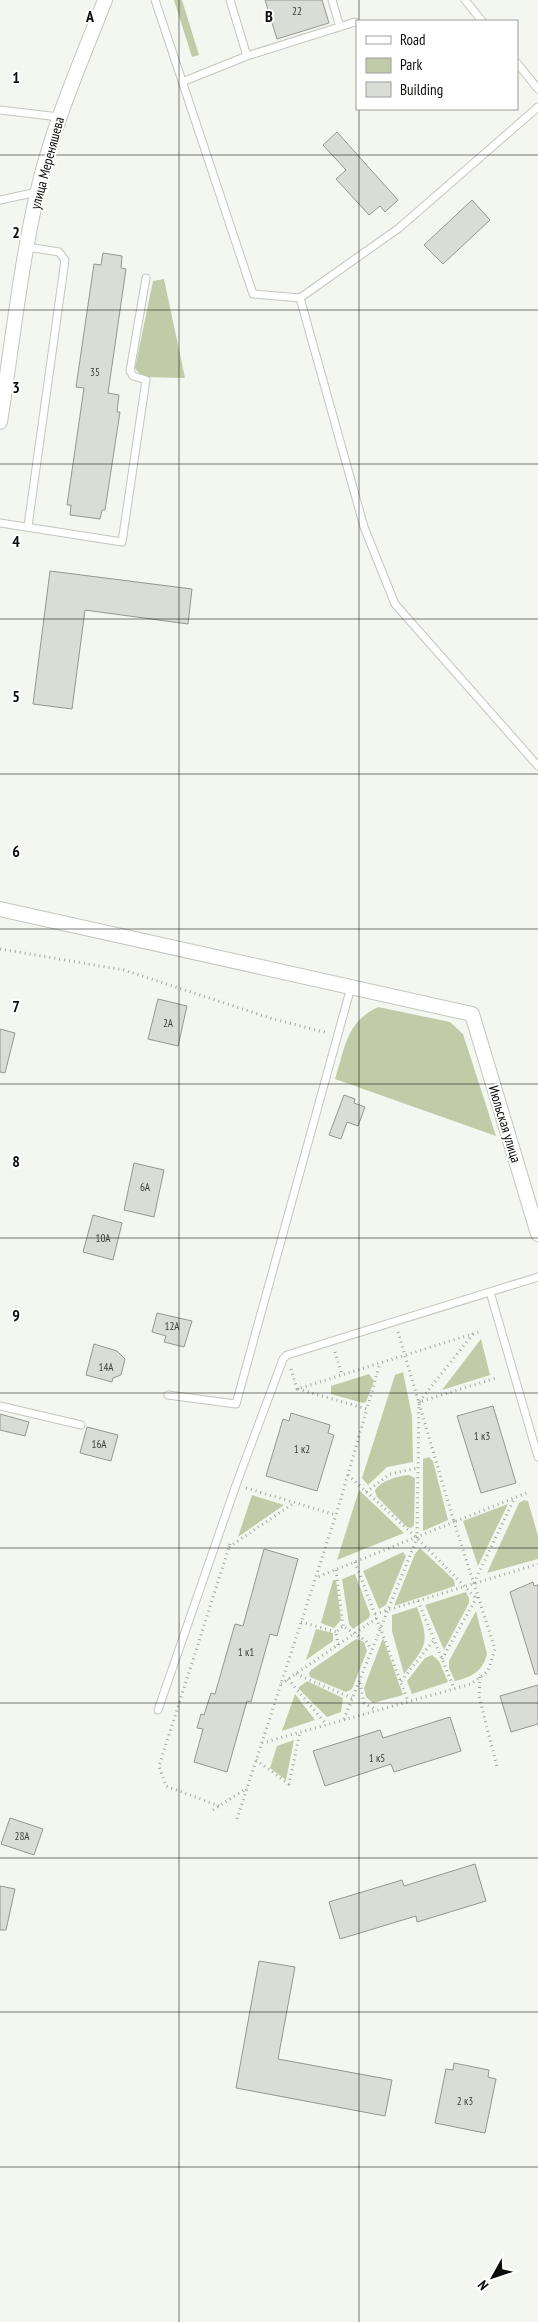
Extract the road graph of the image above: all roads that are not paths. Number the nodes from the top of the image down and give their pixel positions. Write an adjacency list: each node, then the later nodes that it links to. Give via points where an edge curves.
1 (105, 0): 15 (street, улица Мереняшева)
2 (155, 0): 11 (lane)
3 (230, 0): 9 (lane)
4 (332, 0): 8 (lane)
5 (465, 0): 6 (lane)
6 (481, 20)
7 (355, 22): 8 (lane)
8 (340, 27): 9 (lane)
9 (247, 56): 11 (lane)
10 (518, 64): 12 (lane)
11 (182, 82): 20 (lane, via 253,294)
12 (538, 89)
13 (538, 107): 20 (lane, via 399,228)
14 (0, 110): 15 (lane)
15 (59, 117): 16 (street, улица Мереняшева)
16 (38, 192): 17 (lane); 18 (street, улица Мереняшева)
17 (0, 200)
18 (27, 247): 21 (street, улица Мереняшева); 23 (lane, via 59,252 65,260)
19 (146, 278): 23 (lane, via 130,371 133,376 146,380 122,542)
20 (300, 298): 24 (lane, via 364,527 395,604)
21 (0, 422)
22 (0, 523): 23 (lane)
23 (28, 526)
24 (538, 766)
25 (0, 909): 26 (street)
26 (351, 987): 27 (street, Июльская улица, via 472,1014); 30 (lane, via 236,1404)
27 (538, 1234)
28 (538, 1277): 29 (lane)
29 (490, 1292): 33 (lane); 34 (lane, via 331,1340 287,1355 282,1360)
30 (168, 1395)
31 (0, 1406): 32 (lane)
32 (81, 1425)
33 (538, 1457)
34 (158, 1710)

